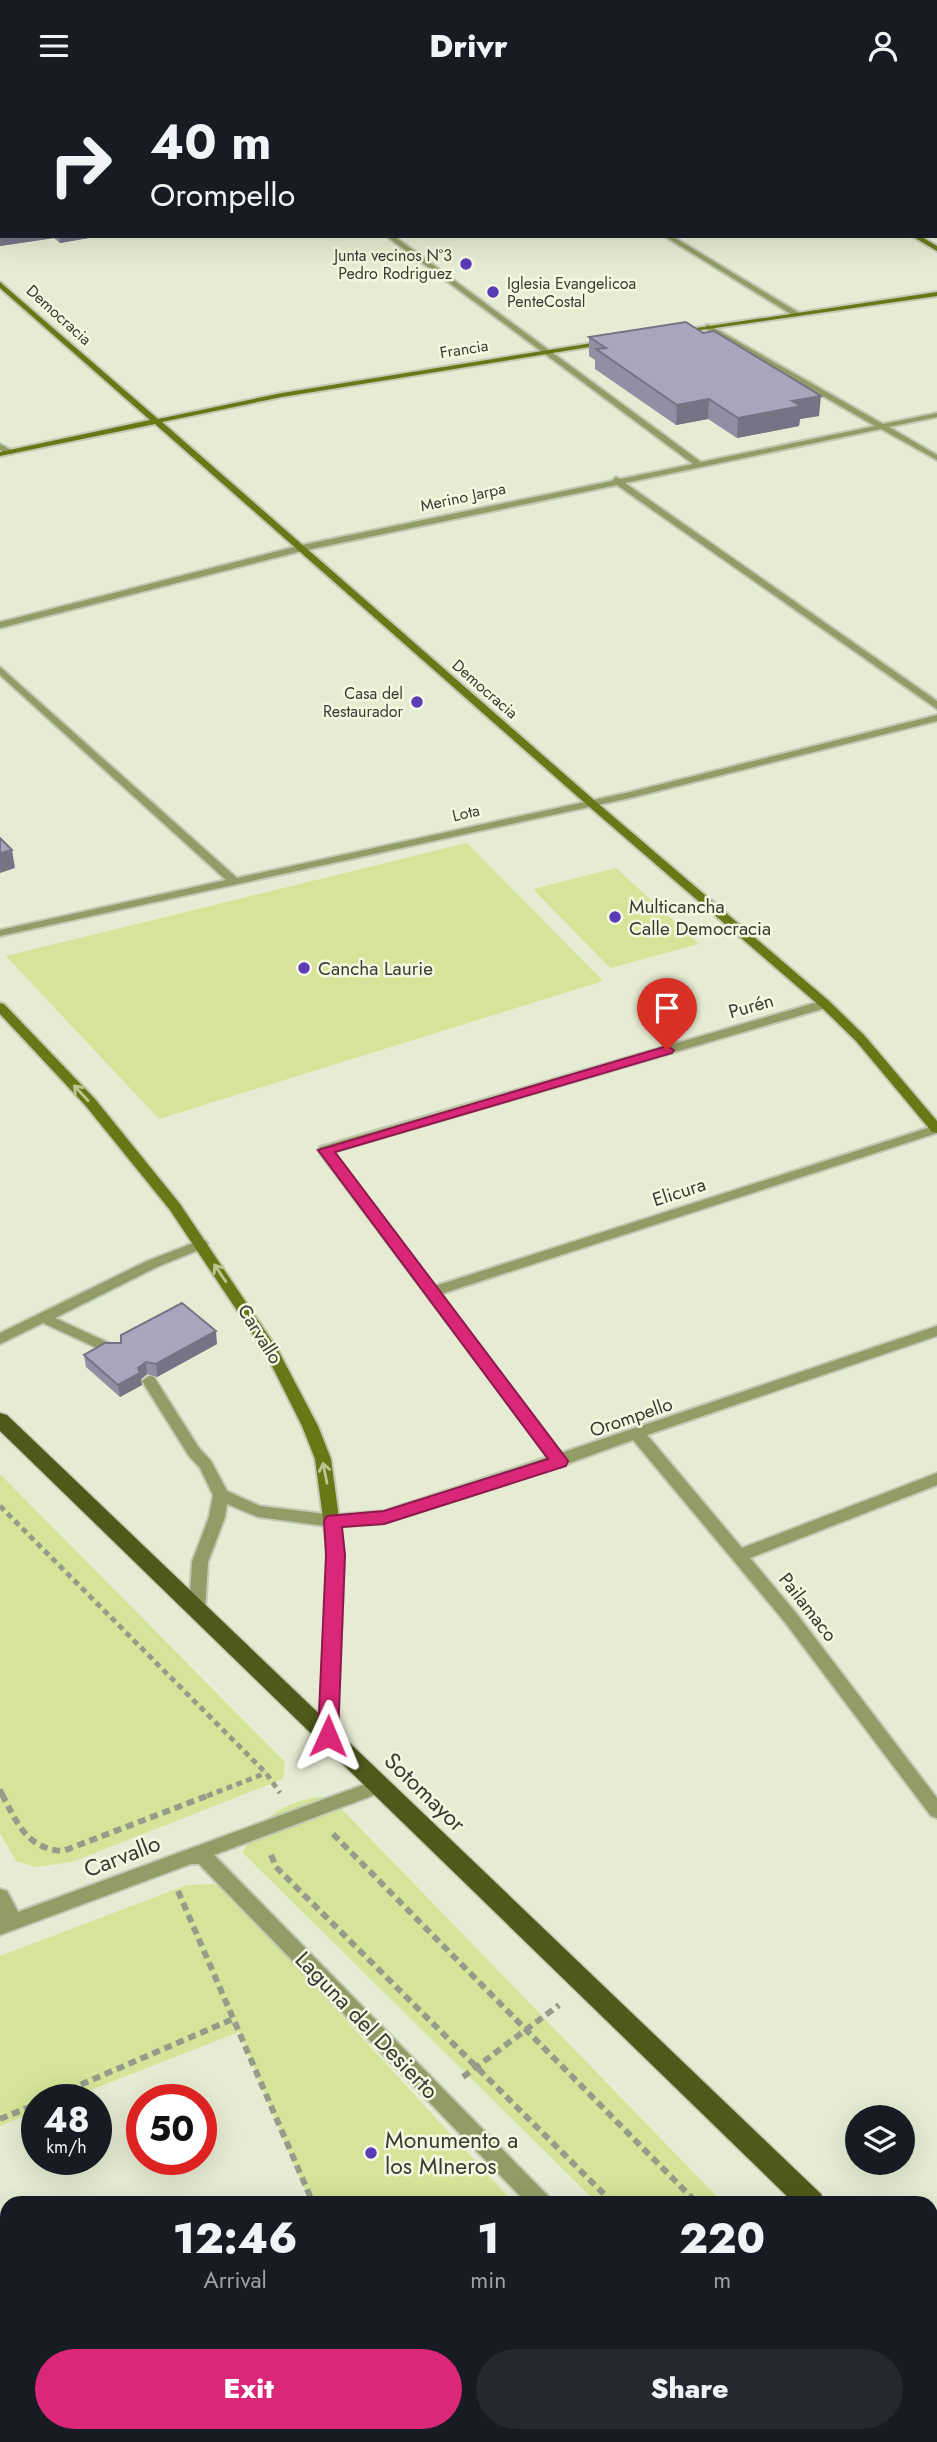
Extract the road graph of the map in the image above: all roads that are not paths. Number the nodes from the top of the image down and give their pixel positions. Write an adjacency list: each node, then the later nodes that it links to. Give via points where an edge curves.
1 (392, 238): 11 (street)
2 (670, 238): 7 (street)
3 (918, 238): 4 (street)
4 (937, 249)
5 (0, 284): 13 (street, Democracia)
6 (937, 294): 7 (street)
7 (797, 314): 8 (street)
8 (709, 327): 9 (street); 14 (street)
9 (676, 332)
10 (624, 339): 11 (street, Francia)
11 (545, 351): 13 (street, Francia); 18 (street)
12 (937, 415): 14 (street, Merino Jarpa)
13 (153, 420): 16 (street, Francia); 20 (street, Democracia)
14 (880, 426): 17 (street); 18 (street, Merino Jarpa)
15 (0, 446): 16 (street)
16 (4, 453)
17 (937, 459)
18 (698, 463): 19 (street, Merino Jarpa)
19 (616, 480): 20 (street, Merino Jarpa); 23 (street)
20 (302, 548): 21 (street, Merino Jarpa); 25 (street, Democracia)
21 (0, 625)
22 (0, 670): 26 (street)
23 (937, 706)
24 (937, 718): 25 (street, Lota)
25 (590, 802): 26 (street, Lota); 28 (street, Democracia)
26 (233, 880): 27 (street, Lota)
27 (0, 933)
28 (825, 1004): 30 (street, Democracia); 32 (street, Purén, via 325,1150)
29 (0, 1007): 31 (street, Carvallo, one-way to 29, via 124,1141)
30 (937, 1129): 32 (street, Elicura)
31 (201, 1244): 33 (street); 43 (street, Carvallo, one-way to 31, via 323,1459 293,1391)
32 (432, 1292): 40 (street)
33 (46, 1319): 35 (street); 36 (street)
34 (937, 1331): 39 (street, Orompello)
35 (0, 1339)
36 (115, 1351)
37 (149, 1381): 42 (street)
38 (0, 1420): 45 (main road, Sotomayor)
39 (638, 1435): 40 (street, Orompello); 44 (street, Pailamaco)
40 (559, 1461): 43 (street, Orompello, via 384,1517)
41 (937, 1479): 44 (street)
42 (221, 1495): 43 (street, Orompello, via 258,1511); 45 (street, via 200,1562)
43 (333, 1521): 46 (street, Carvallo)
44 (740, 1556): 48 (street, Pailamaco)
45 (197, 1610): 46 (main road, Sotomayor)
46 (328, 1736): 47 (main road, Sotomayor)
47 (379, 1786): 49 (street, Carvallo); 53 (main road, Sotomayor)
48 (937, 1811)
49 (190, 1856): 51 (street, Carvallo); 52 (street, Laguna del Desierto, via 204,1857)
50 (0, 1897): 51 (street)
51 (7, 1925)
52 (534, 2196)
53 (805, 2196)

